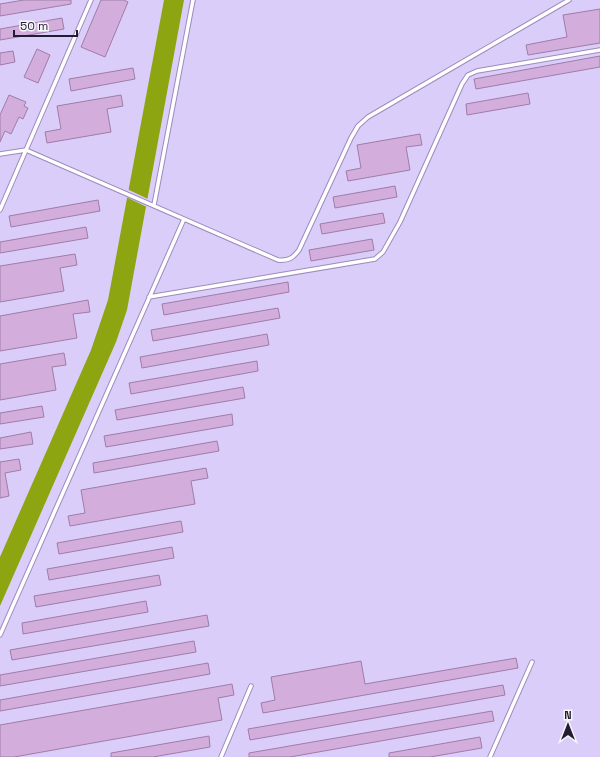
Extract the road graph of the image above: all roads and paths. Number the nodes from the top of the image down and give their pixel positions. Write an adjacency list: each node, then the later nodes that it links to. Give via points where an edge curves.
1 (92, 0): 5 (lane)
2 (193, 0): 7 (lane)
3 (569, 0): 9 (lane, via 368,117 358,126 299,250 293,257 278,260)
4 (600, 50): 10 (lane, via 477,71 468,75 400,222 383,252 374,259)
5 (26, 150): 6 (lane); 7 (lane); 8 (lane)
6 (0, 154)
7 (154, 205): 9 (lane)
8 (0, 210)
9 (184, 219): 10 (lane)
10 (149, 297): 11 (lane)
11 (0, 635)
12 (532, 662): 15 (lane)
13 (251, 686): 14 (lane)
14 (221, 757)
15 (490, 757)

